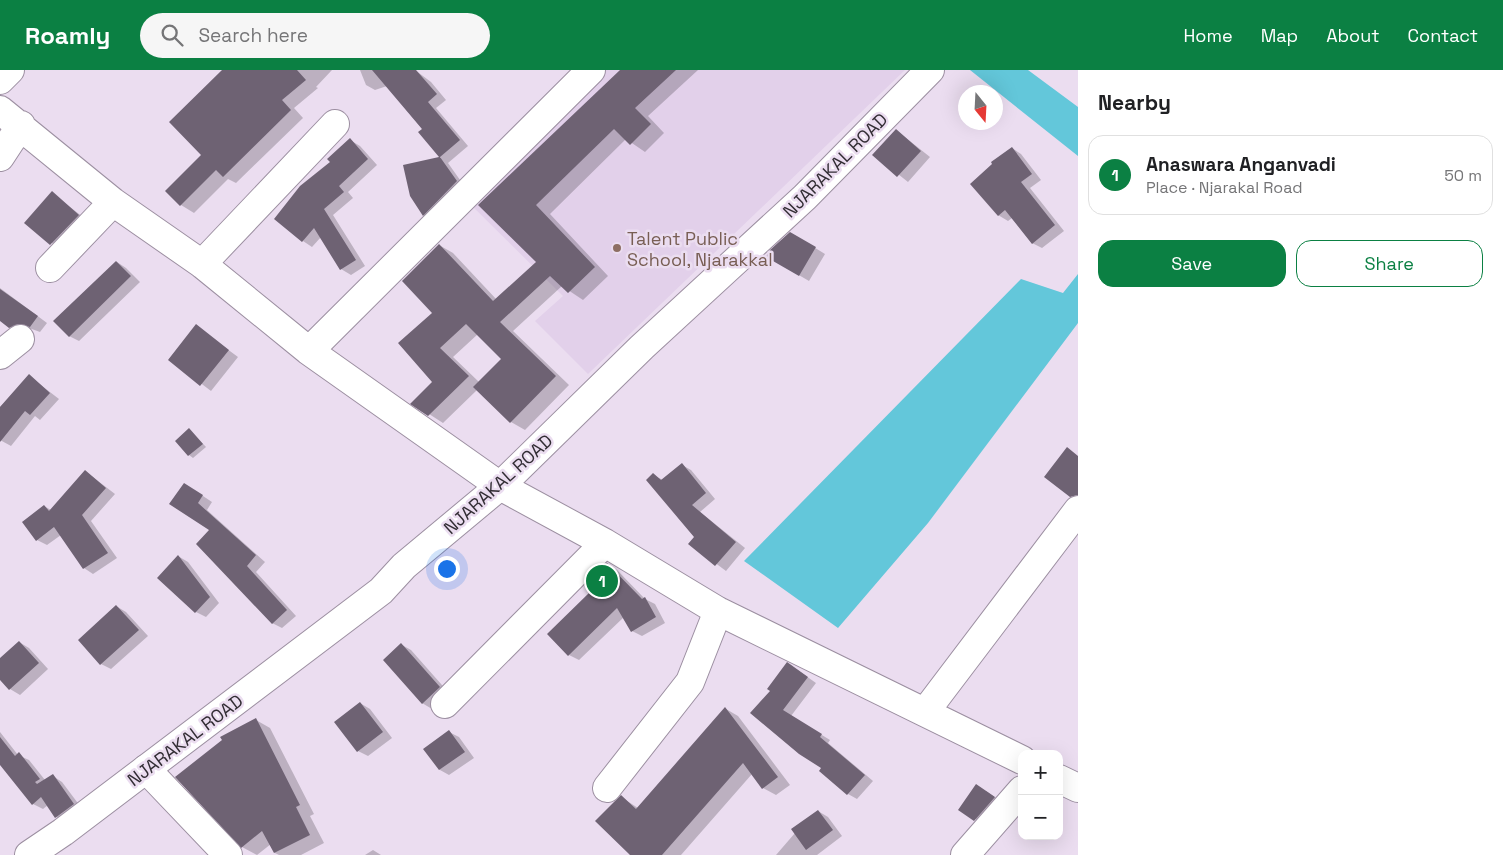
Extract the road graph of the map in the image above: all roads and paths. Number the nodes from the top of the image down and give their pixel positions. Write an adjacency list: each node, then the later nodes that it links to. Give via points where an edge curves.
1 (10, 70): 4 (street)
2 (591, 70): 11 (street)
3 (930, 70): 12 (street, NJARAKAL ROAD, via 805,197 642,347)
4 (0, 80)
5 (11, 118): 7 (street); 8 (street)
6 (335, 124): 9 (street)
7 (0, 157)
8 (113, 202): 9 (street); 10 (street)
9 (202, 264): 11 (street)
10 (50, 268)
11 (309, 351): 12 (street)
12 (500, 486): 14 (street); 19 (street, NJARAKAL ROAD, via 404,566 381,591)
13 (1078, 510): 17 (street)
14 (605, 543): 15 (street); 16 (street)
15 (718, 611): 17 (street); 21 (street, via 690,682)
16 (445, 704)
17 (925, 712): 18 (street)
18 (1018, 758)
19 (146, 769): 24 (street, NJARAKAL ROAD); 25 (street)
20 (1063, 781): 22 (street)
21 (607, 788)
22 (1078, 788)
23 (1018, 795): 26 (street)
24 (29, 855)
25 (228, 855)
26 (965, 855)

